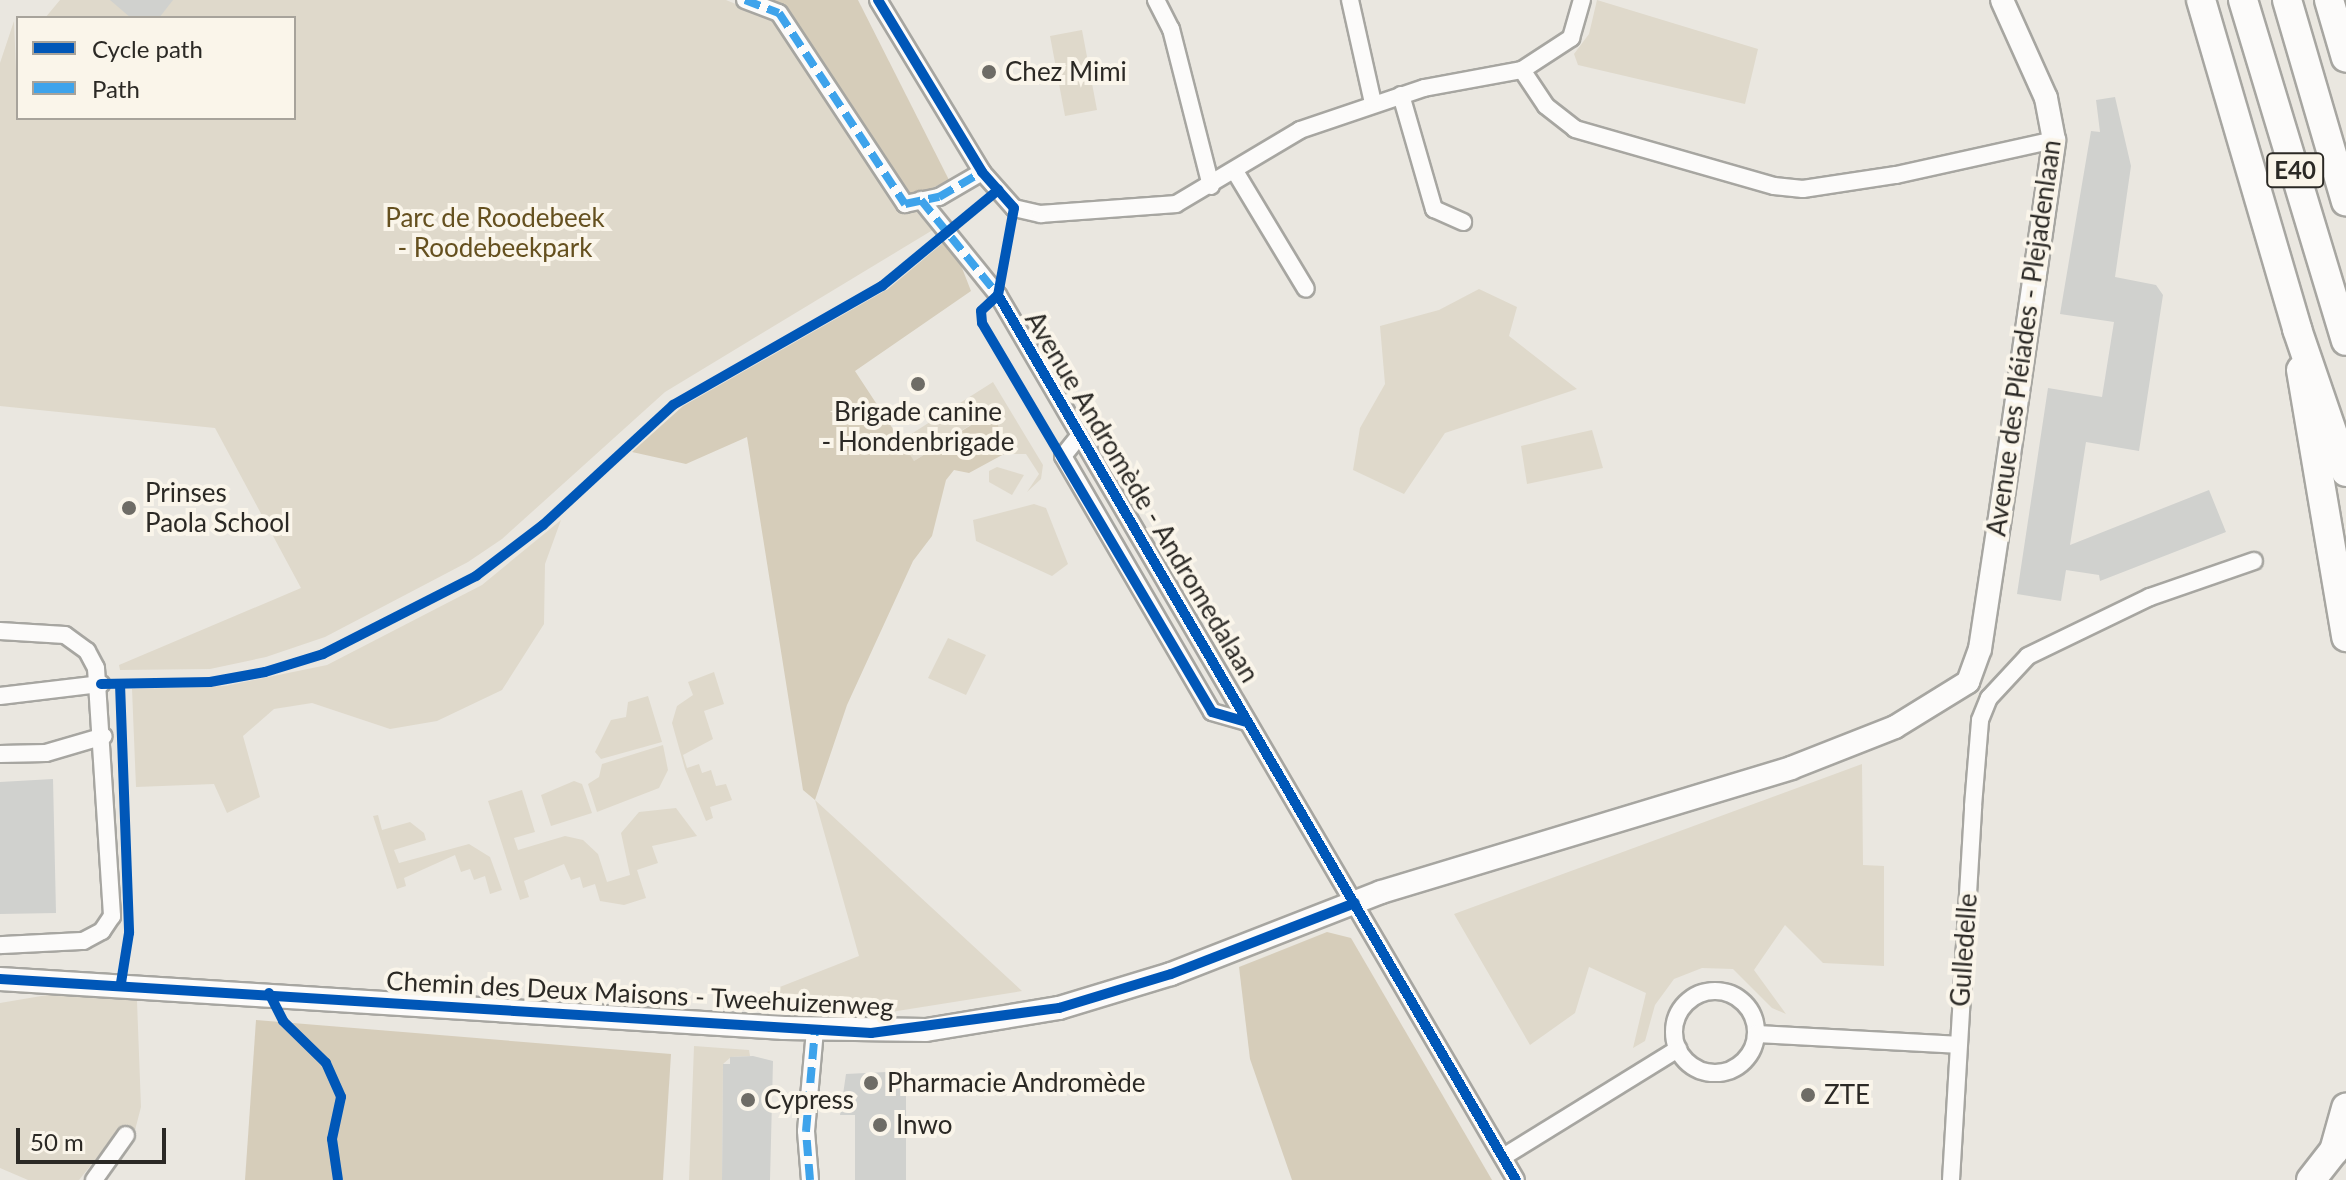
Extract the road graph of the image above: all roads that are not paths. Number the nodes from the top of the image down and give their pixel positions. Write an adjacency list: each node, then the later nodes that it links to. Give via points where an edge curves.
1 (745, 0): 19 (street, via 779,13 905,204)
2 (878, 0): 16 (street)
3 (1156, 0): 18 (street, via 1171,29)
4 (1350, 0): 14 (street)
5 (1582, 0): 12 (street, via 1571,38)
6 (2002, 0): 15 (street, Avenue des Pléiades - Plejadenlaan, via 2046,98)
7 (2201, 0): 23 (highway, E40)
8 (2243, 0): 24 (highway, E40)
9 (2287, 0): 20 (highway, E40)
10 (2329, 0): 11 (highway)
11 (2346, 58)
12 (1522, 70): 13 (street); 15 (street, via 1546,106 1575,129 1774,186 1803,189 1896,175)
13 (1401, 95): 14 (street); 21 (street, via 1434,209)
14 (1373, 103): 17 (street, via 1300,130)
15 (2054, 140): 30 (street, Avenue des Pléiades - Plejadenlaan, via 1985,623)
16 (982, 172): 18 (street, via 1014,208 1041,214 1176,204); 19 (street)
17 (1236, 173): 18 (street); 22 (street)
18 (1211, 186)
19 (921, 200): 25 (street, Avenue Andromède - Andromedalaan, via 998,295)
20 (2346, 202)
21 (1463, 222)
22 (1306, 289)
23 (2297, 329): 26 (highway, E40); 29 (highway)
24 (2346, 341)
25 (1080, 435): 33 (street, Avenue Andromède - Andromedalaan); 33 (street, Avenue Andromède - Andromedalaan, via 1063,456 1212,712)
26 (2346, 472)
27 (2254, 561): 41 (street, Gulledelle, via 2150,597 2028,656 2001,679 1980,720)
28 (0, 631): 31 (street, via 65,635 87,651)
29 (2346, 637)
30 (1968, 682): 36 (street, Chemin des Deux Maisons - Tweehuizenweg, via 1895,727 1791,768)
31 (101, 684): 32 (street); 34 (street)
32 (0, 696)
33 (1248, 722): 36 (street, Avenue Andromède - Andromedalaan)
34 (104, 736): 35 (street, via 46,753); 37 (street, via 108,924 83,941)
35 (0, 754)
36 (1355, 903): 39 (street, Chemin des Deux Maisons - Tweehuizenweg, via 1171,974 1059,1008 926,1030); 45 (street, Avenue Andromède - Andromedalaan)
37 (0, 945)
38 (0, 979): 39 (street, Chemin des Deux Maisons - Tweehuizenweg)
39 (815, 1030): 47 (street, via 806,1131)
40 (1756, 1034): 41 (street); 42 (street, via 1748,1056 1720,1073 1695,1068); 42 (street, via 1743,1003 1707,992 1679,1013)
41 (1958, 1045): 49 (street, Gulledelle)
42 (1678, 1049): 45 (street)
43 (2346, 1108): 50 (highway, via 2334,1151)
44 (126, 1135): 46 (street)
45 (1503, 1157): 48 (street, Avenue Andromède - Andromedalaan)
46 (94, 1180)
47 (810, 1180)
48 (1516, 1180)
49 (1951, 1180)
50 (2311, 1180)

